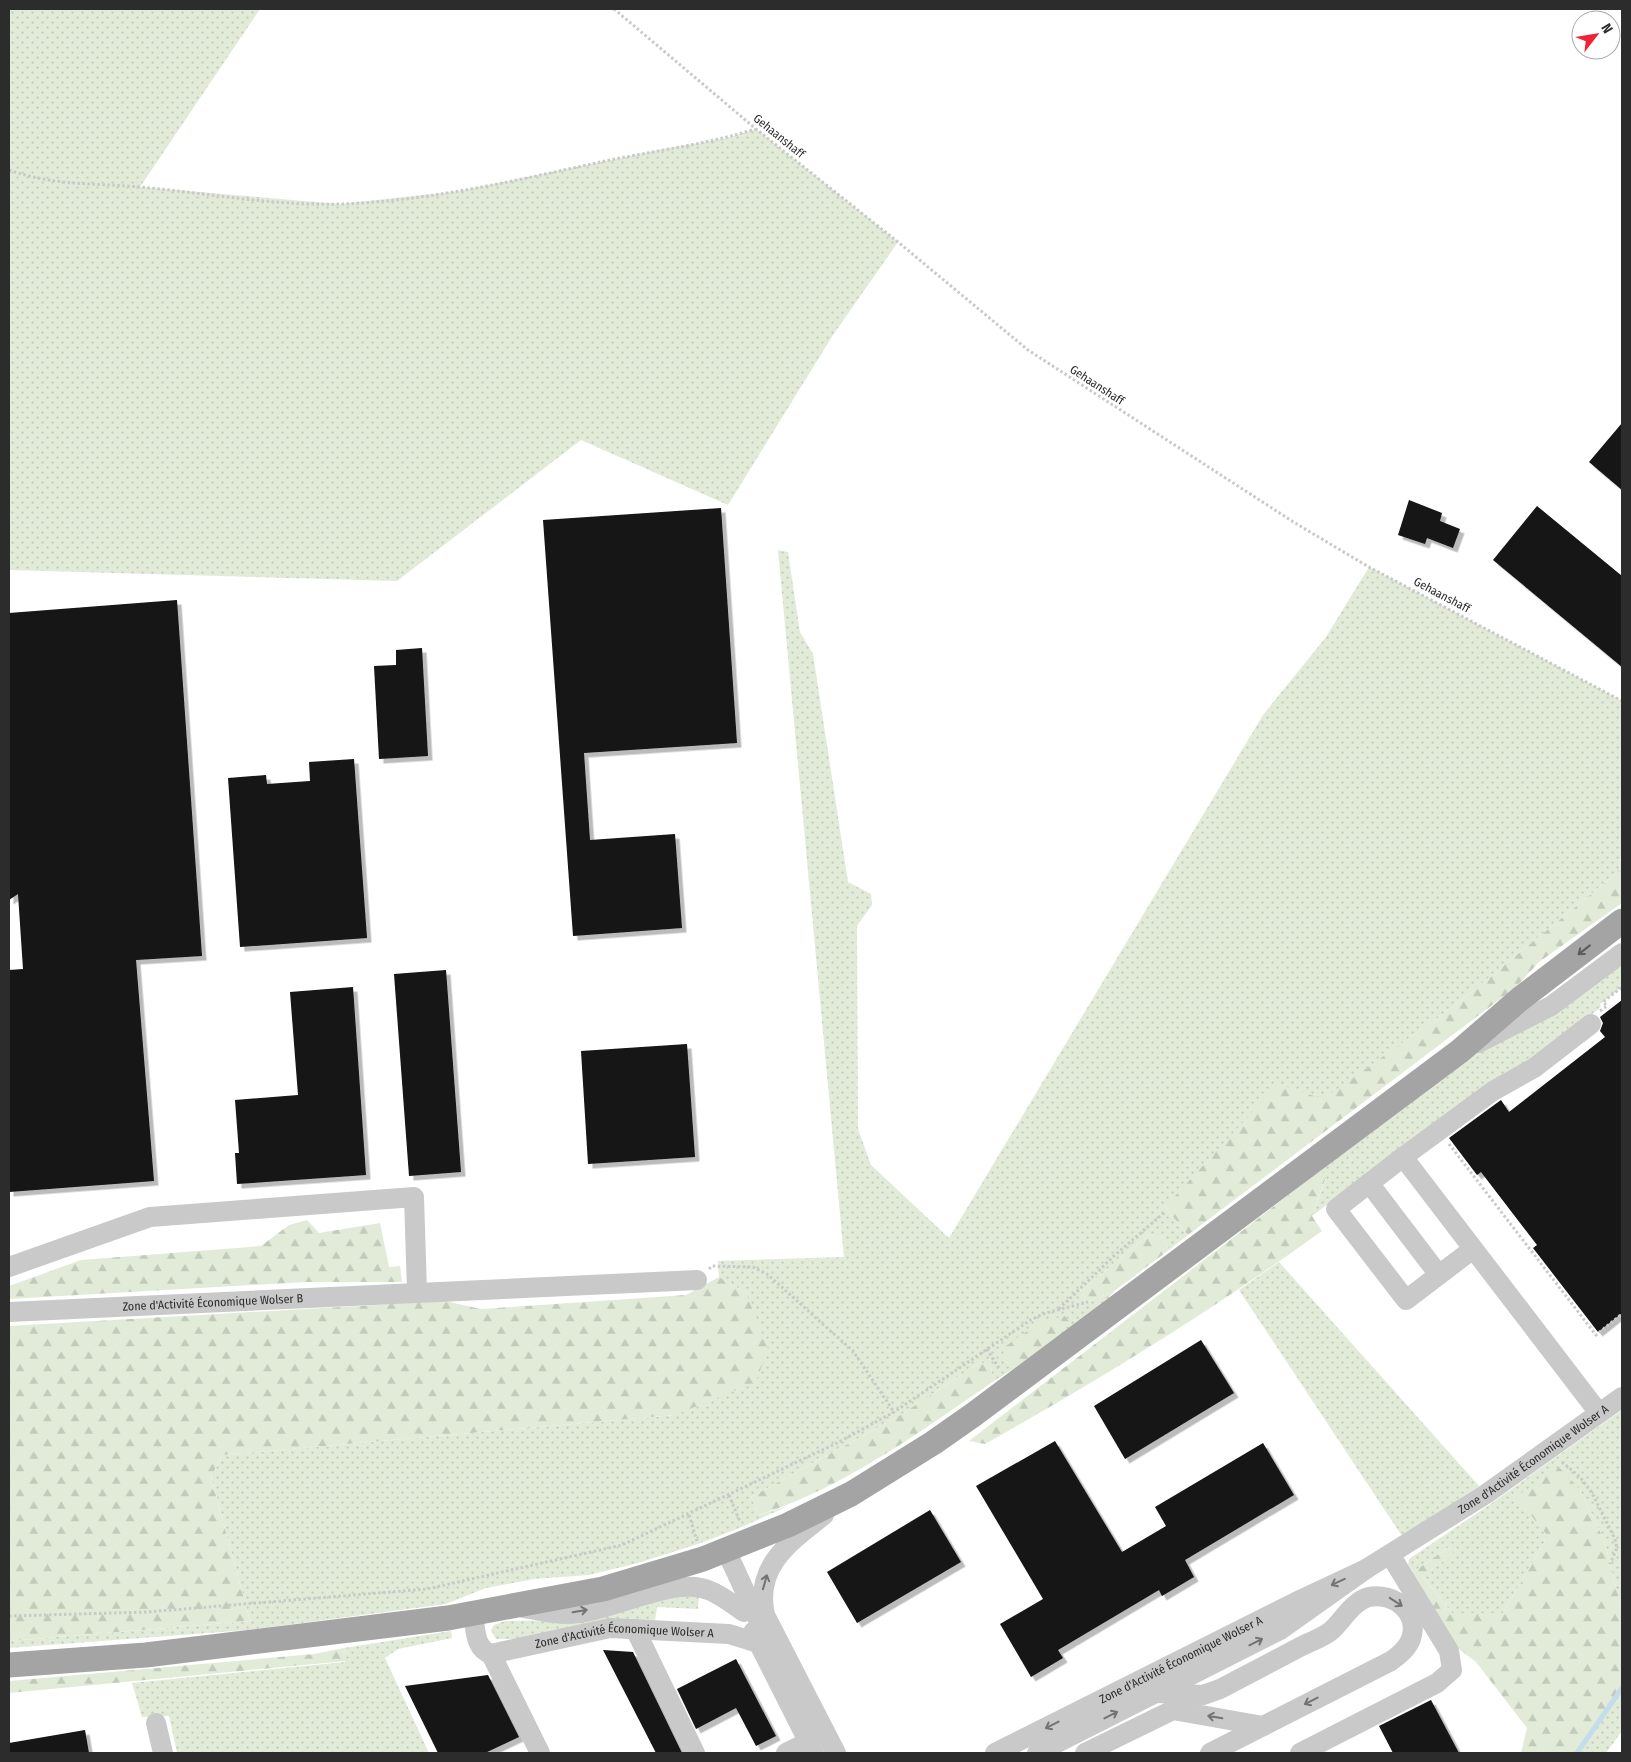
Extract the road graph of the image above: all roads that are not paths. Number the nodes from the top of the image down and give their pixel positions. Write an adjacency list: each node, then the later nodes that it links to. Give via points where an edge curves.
1 (1622, 920): 5 (main road, one-way to 5, via 1520,999)
2 (1622, 942): 5 (main road, via 1546,999)
3 (1622, 952): 5 (street, via 1533,1017)
4 (1590, 1024): 6 (street, via 1534,1068 1493,1091)
5 (1460, 1051): 16 (main road, via 973,1415)
6 (1403, 1157): 7 (street); 8 (street)
7 (1369, 1183): 10 (street); 10 (street, via 1336,1209 1406,1300)
8 (1474, 1249): 10 (street); 15 (street)
9 (9, 1267): 12 (street, via 150,1217 414,1197)
10 (1439, 1275)
11 (697, 1280): 12 (street, Zone d'Activité Économique Wolser B)
12 (417, 1291): 13 (street, Zone d'Activité Économique Wolser B)
13 (9, 1312)
14 (1622, 1397): 15 (street, Zone d'Activité Économique Wolser A)
15 (1599, 1412): 18 (street, Zone d'Activité Économique Wolser A, via 1486,1494)
16 (851, 1494): 17 (main road, via 788,1525); 37 (street, one-way to 16, via 765,1615 762,1594 768,1572 783,1548)
17 (714, 1549): 19 (main road, via 603,1589); 20 (street); 36 (street, via 755,1615)
18 (1391, 1556): 24 (street, Zone d'Activité Économique Wolser A, via 1366,1569 1280,1630); 42 (street, via 1449,1651 1452,1670 1437,1683)
19 (515, 1607): 20 (street, one-way to 20, via 566,1614 606,1607 678,1587 700,1587); 21 (main road)
20 (744, 1612): 23 (street)
21 (473, 1614): 25 (street, via 478,1643 482,1651); 26 (main road, via 146,1655)
22 (635, 1629): 23 (street, Zone d'Activité Économique Wolser A, via 729,1634); 25 (street, Zone d'Activité Économique Wolser A, via 610,1628); 34 (street)
23 (758, 1643): 31 (street)
24 (1203, 1649): 27 (street, Zone d'Activité Économique Wolser A); 28 (street, Zone d'Activité Économique Wolser A)
25 (491, 1654): 33 (street)
26 (9, 1665)
27 (1153, 1693): 28 (street, Zone d'Activité Économique Wolser A, one-way to 27); 30 (street, one-way to 30, via 1203,1695 1220,1689 1331,1631 1366,1598 1381,1595 1394,1599 1406,1609 1412,1623 1411,1638 1404,1651 1391,1661)
28 (1074, 1715): 38 (street, Zone d'Activité Économique Wolser A, one-way to 38); 39 (street, Zone d'Activité Économique Wolser A)
29 (156, 1723): 32 (street)
30 (1263, 1726): 40 (street, one-way to 40, via 1173,1710); 41 (street)
31 (811, 1748): 35 (street)
32 (163, 1753)
33 (540, 1753)
34 (695, 1753)
35 (786, 1753)
36 (826, 1753)
37 (836, 1753)
38 (995, 1753)
39 (1037, 1753)
40 (1085, 1753)
41 (1210, 1753)
42 (1300, 1753)

